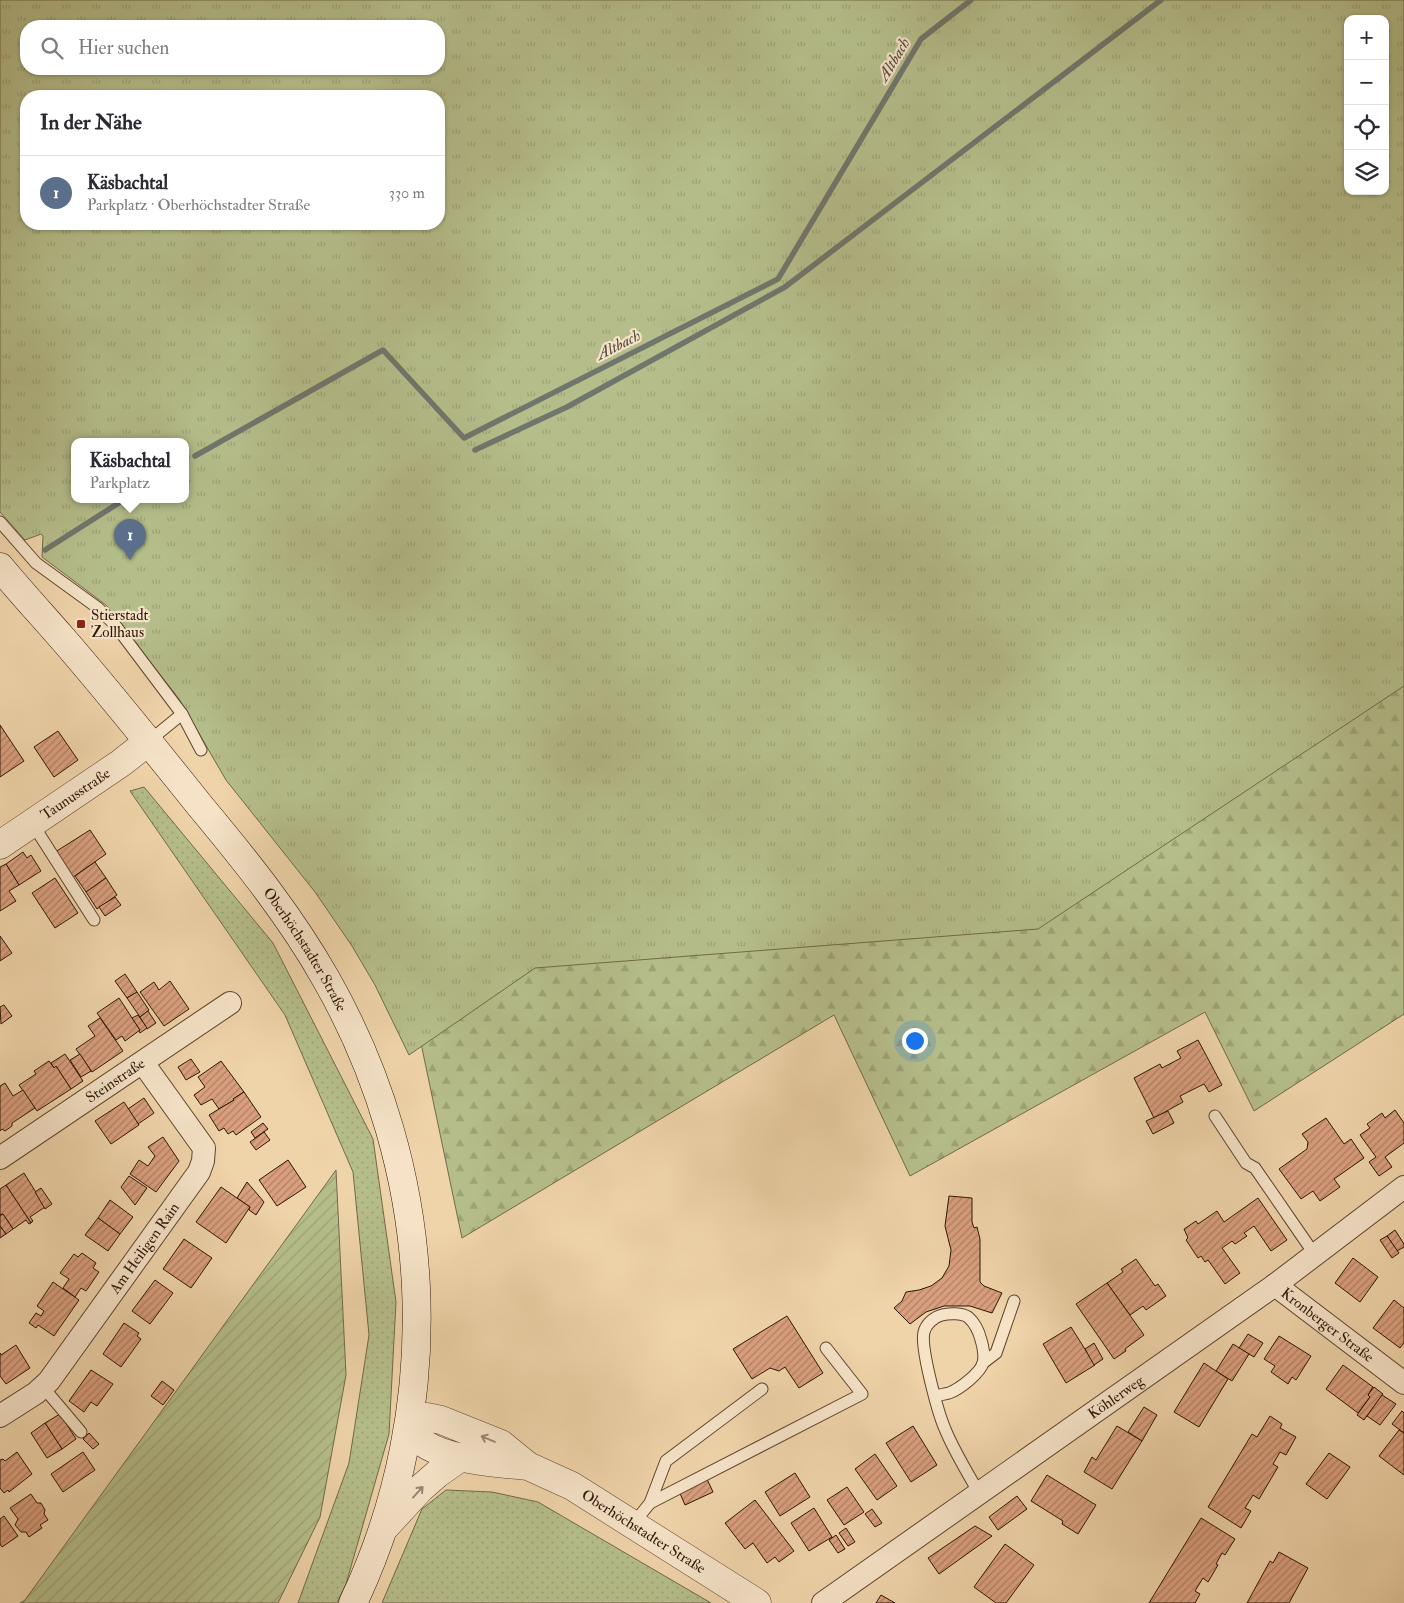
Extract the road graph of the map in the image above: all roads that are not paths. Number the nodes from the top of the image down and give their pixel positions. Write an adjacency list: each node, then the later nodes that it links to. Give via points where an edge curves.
1 (0, 522): 3 (lane, via 36,563 98,608 115,625)
2 (0, 567): 4 (main road, Oberhöchstadter Straße)
3 (182, 714): 4 (lane); 5 (lane)
4 (149, 741): 6 (main road, Taunusstraße); 24 (main road, Oberhöchstadter Straße, via 240,854 300,937 341,1005 378,1092 393,1137 412,1229 417,1324)
5 (201, 750)
6 (32, 823): 7 (main road, Taunusstraße); 8 (lane)
7 (0, 845)
8 (94, 920)
9 (230, 1003): 10 (street, Steinstraße)
10 (143, 1063): 12 (street, Steinstraße); 20 (street, Am Heiligen Rain, via 204,1148 203,1161 193,1180)
11 (1216, 1116): 14 (lane, via 1246,1163 1255,1168)
12 (0, 1158)
13 (1404, 1187): 14 (street, Köhlerweg)
14 (1315, 1255): 15 (street, Köhlerweg)
15 (1275, 1285): 19 (street, Kronberger Straße); 28 (street, Köhlerweg)
16 (1014, 1300): 18 (lane, via 996,1354)
17 (826, 1348): 29 (lane, via 862,1394)
18 (983, 1363): 22 (lane, via 963,1385 950,1393); 22 (lane, via 980,1336 976,1325 967,1316 942,1315 933,1319 924,1332 923,1343)
19 (1404, 1383)
20 (43, 1387): 23 (street, Am Heiligen Rain); 25 (lane)
21 (762, 1389): 29 (lane, via 666,1461)
22 (934, 1396): 28 (lane, via 945,1429)
23 (0, 1416)
24 (410, 1418): 26 (main road, Oberhöchstadter Straße, via 420,1440 441,1452); 27 (main road, Oberhöchstadter Straße, one-way to 24, via 501,1444 451,1423 428,1417); 31 (main road)
25 (81, 1432)
26 (461, 1457): 27 (main road, Oberhöchstadter Straße); 31 (main road, one-way to 26, via 421,1488)
27 (528, 1466): 30 (main road, Oberhöchstadter Straße, via 572,1486)
28 (978, 1493): 34 (street, Köhlerweg)
29 (650, 1503): 30 (lane)
30 (633, 1524): 33 (main road, Oberhöchstadter Straße)
31 (384, 1528): 32 (main road)
32 (353, 1603)
33 (757, 1603)
34 (824, 1603)

